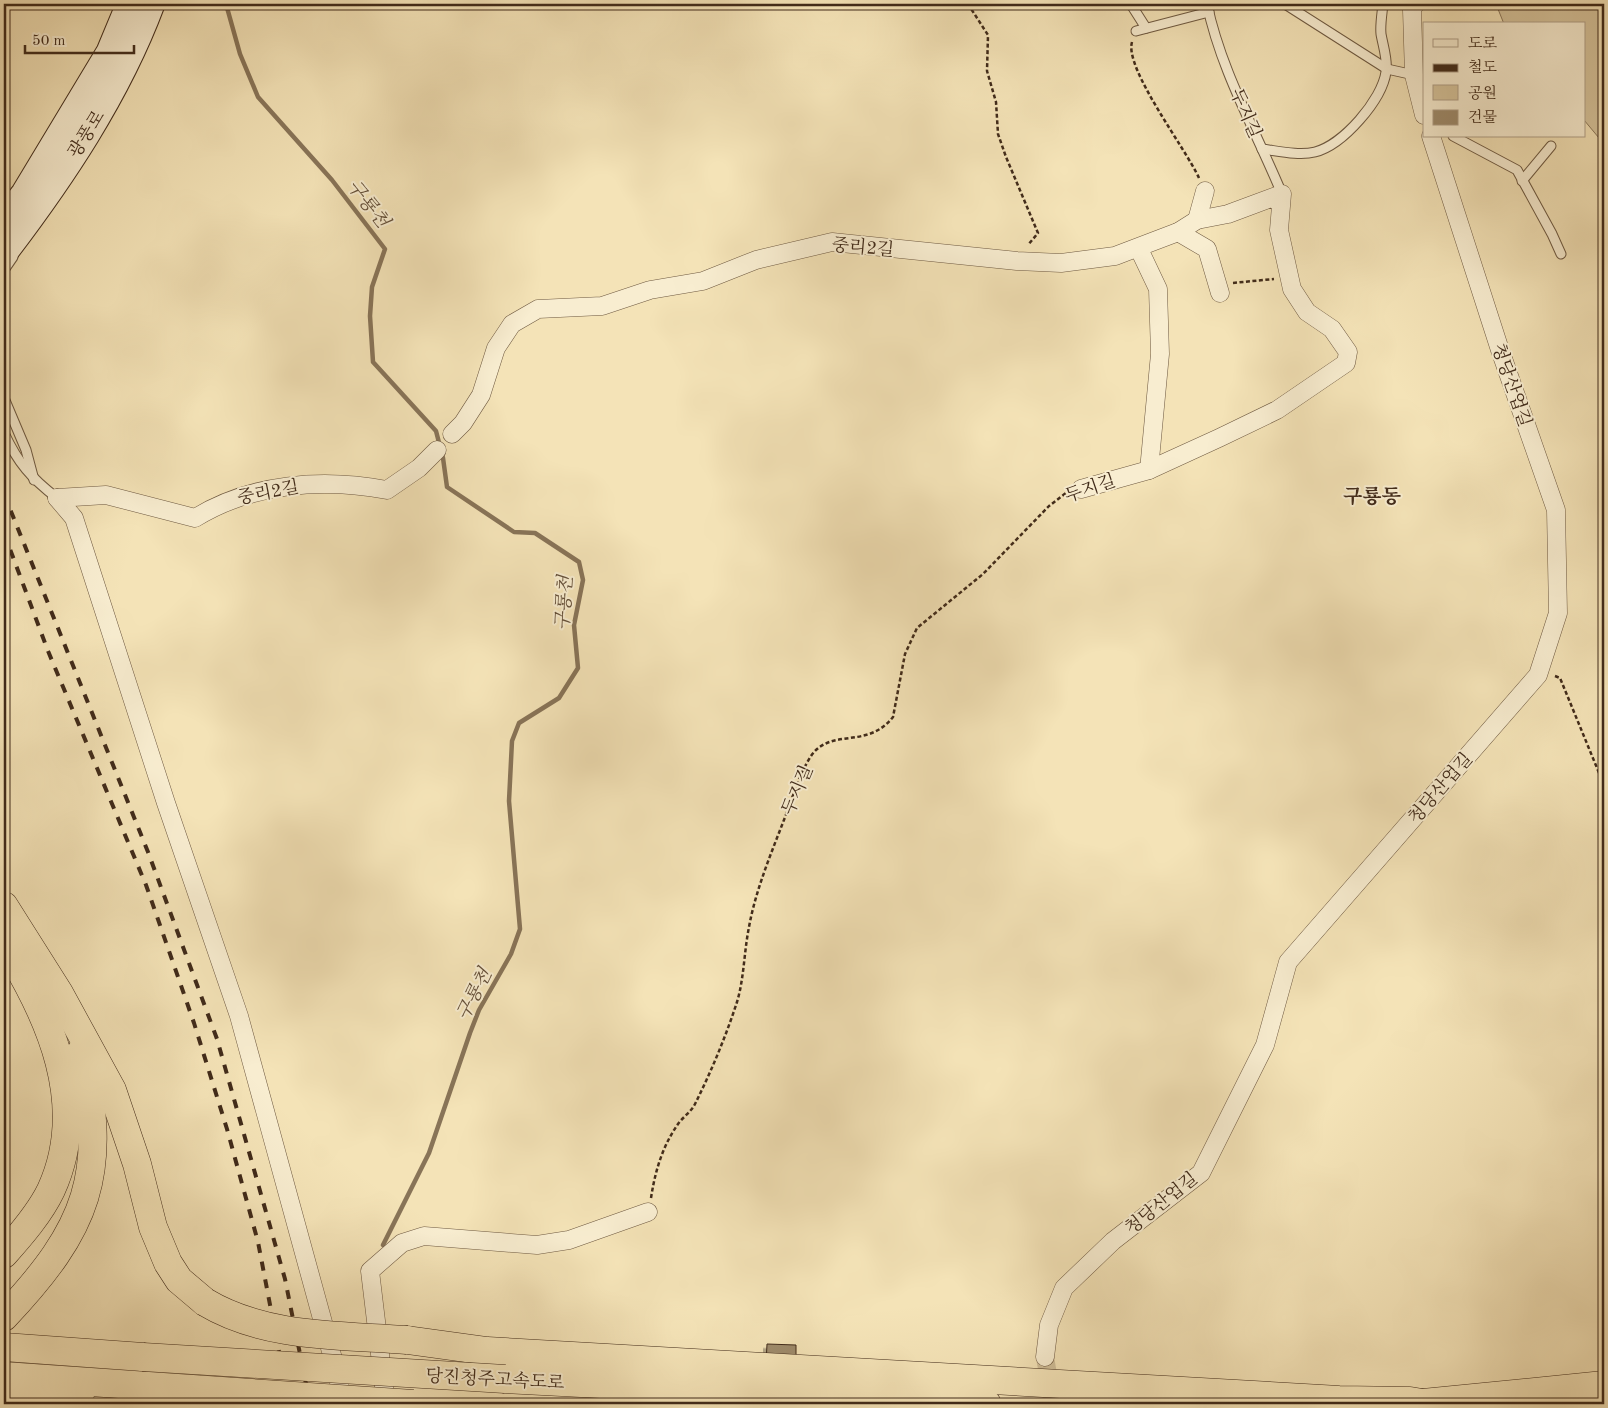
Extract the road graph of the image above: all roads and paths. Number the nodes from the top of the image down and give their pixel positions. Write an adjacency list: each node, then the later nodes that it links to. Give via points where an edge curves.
1 (129, 4): 17 (main road, 광풍로, via 109,52)
2 (152, 4): 11 (main road, 광풍로)
3 (968, 4): 30 (path, via 988,35 986,71 996,102 998,134 1038,233)
4 (1285, 4): 12 (lane)
5 (1383, 4): 12 (lane, via 1381,32)
6 (1415, 4): 13 (street, via 1412,10)
7 (1132, 6): 9 (lane)
8 (1208, 8): 9 (lane); 19 (lane, 두지길, via 1223,58)
9 (1146, 28): 10 (lane)
10 (1136, 31): 22 (path, via 1130,48 1132,60)
11 (128, 62): 28 (main road, 광풍로, via 90,130 33,217); 31 (lane, via 119,98)
12 (1387, 69): 13 (lane); 19 (lane, via 1375,102 1346,133 1327,147 1314,152)
13 (1414, 75): 14 (street)
14 (1423, 111)
15 (1432, 138): 40 (street, 청당산업길, via 1556,510 1558,613)
16 (1457, 138): 20 (lane, via 1517,170)
17 (54, 144): 21 (lane); 24 (main road, 광풍로)
18 (1551, 146): 20 (lane)
19 (1262, 149): 23 (lane, 두지길)
20 (1522, 180): 29 (lane)
21 (16, 185)
22 (1206, 191): 25 (street)
23 (1282, 194): 25 (street, 중리2길, via 1228,214); 32 (street, 두지길, via 1279,230)
24 (4, 219)
25 (1197, 220): 26 (street, 중리2길)
26 (1178, 232): 27 (street, 중리2길); 33 (street, via 1207,249)
27 (1139, 248): 30 (street, 중리2길, via 1115,256 1070,262); 36 (street, via 1158,289 1160,354)
28 (4, 254)
29 (1561, 254)
30 (1017, 261): 39 (street, 중리2길, via 832,242 756,260 703,281 650,290 602,306 538,309 512,324 496,348 481,395 463,423 419,468 387,490 351,483 256,491 218,504 195,518 106,495)
31 (4, 270)
32 (1292, 288): 33 (path, via 1276,279 1264,278); 36 (street, 두지길, via 1308,312 1332,330 1348,352 1346,363 1277,410)
33 (1220, 289)
34 (4, 398): 37 (lane, via 26,450)
35 (4, 433): 37 (lane, via 17,460)
36 (1149, 470): 38 (street, 두지길)
37 (34, 480): 39 (lane)
38 (1082, 489): 45 (path, 두지길, via 1065,494 1049,506 983,574 917,628 906,654 893,717 887,725 876,733 834,740 822,745 812,755 802,772 773,848 752,915 737,1001 694,1106 667,1143 655,1174)
39 (57, 498): 54 (street, via 74,518 239,1016 338,1377)
40 (1540, 668): 41 (path, via 1560,678); 50 (street, 청당산업길, via 1288,962 1265,1045 1201,1173 1113,1241 1064,1288 1049,1325)
41 (1604, 785)
42 (4, 906): 44 (highway)
43 (4, 943): 46 (highway, via 47,1024 62,1064 66,1089 66,1128 58,1171 50,1191)
44 (70, 1017): 48 (highway, via 89,1087 92,1117 93,1147 86,1196 77,1221 57,1255); 59 (highway, bridge, via 96,1061 121,1114 160,1247 179,1280 205,1302 232,1316 270,1328 486,1345 1027,1363 1090,1368 1211,1391)
45 (648, 1212): 56 (street, via 569,1240 537,1245 424,1236 402,1244 370,1271)
46 (13, 1241): 47 (highway)
47 (4, 1254)
48 (4, 1317)
49 (4, 1347): 58 (highway, 당진청주고속도로, bridge, via 505,1379)
50 (1045, 1357)
51 (4, 1376): 53 (highway)
52 (1604, 1386): 59 (highway)
53 (147, 1390): 54 (highway, 당진청주고속도로, bridge); 55 (highway, via 60,1396)
54 (348, 1402): 57 (highway, 당진청주고속도로, bridge)
55 (12, 1404)
56 (386, 1404)
57 (413, 1404)
58 (987, 1404)
59 (1420, 1404)

